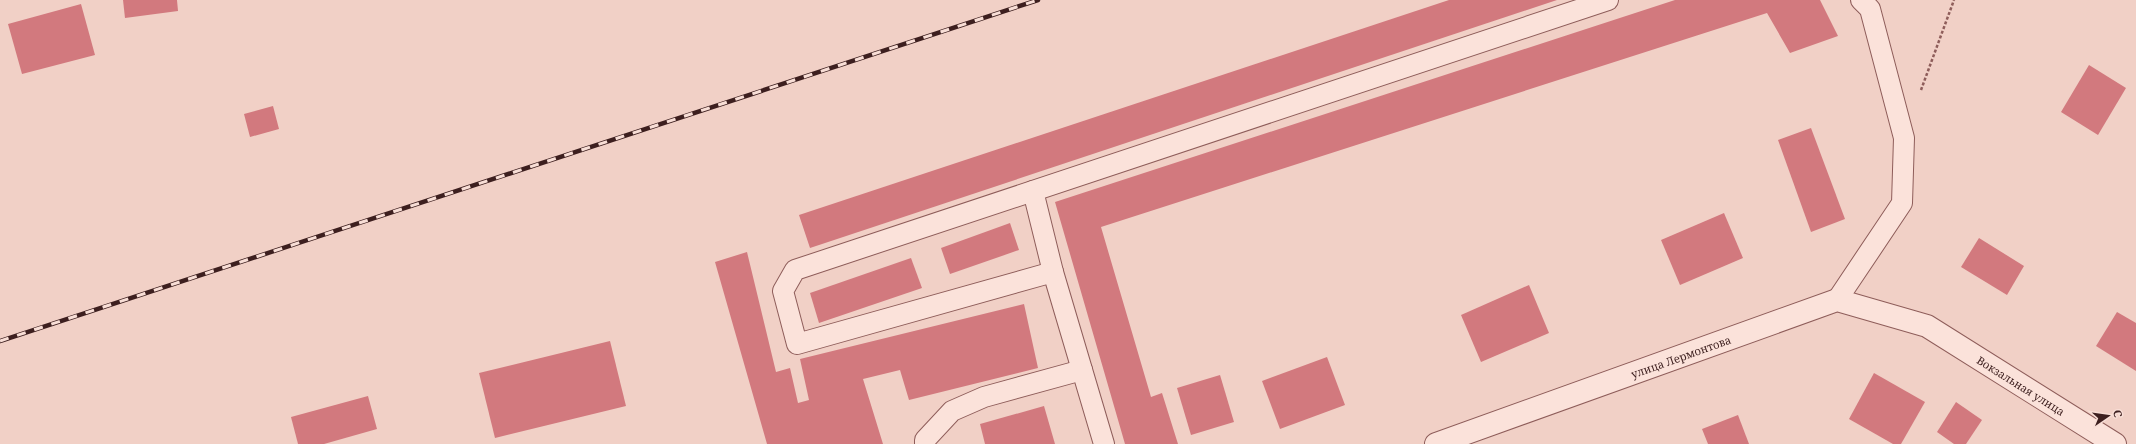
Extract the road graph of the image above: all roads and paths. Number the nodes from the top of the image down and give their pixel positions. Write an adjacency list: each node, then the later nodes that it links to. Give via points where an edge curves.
1 (1608, 0): 5 (lane)
2 (1861, 0): 7 (lane, via 1870,9 1904,138 1902,203)
3 (1954, 0): 4 (path)
4 (1920, 94)
5 (1033, 191): 6 (lane); 6 (lane, via 795,270 783,291 797,344)
6 (1053, 272): 8 (lane)
7 (1837, 300): 11 (street, улица Лермонтова); 12 (street, Вокзальная улица, via 1927,326)
8 (1082, 370): 9 (lane, via 984,397 952,411 925,440); 10 (lane)
9 (925, 444)
10 (1104, 444)
11 (1436, 444)
12 (2115, 444)

